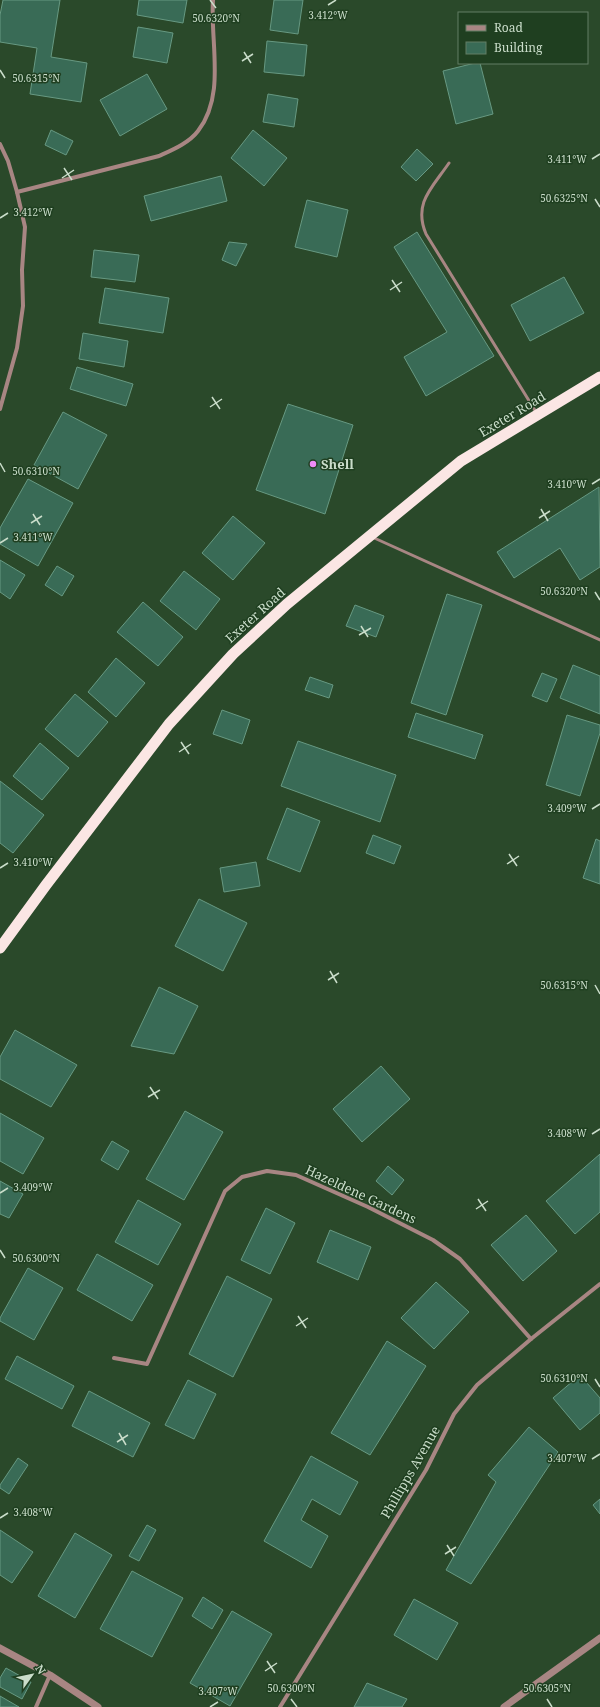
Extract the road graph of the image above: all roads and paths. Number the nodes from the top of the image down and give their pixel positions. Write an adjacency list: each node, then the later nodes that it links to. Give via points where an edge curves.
1 (213, 0): 4 (street, via 215,88 208,114 197,132 178,148 159,156)
2 (0, 144): 4 (street)
3 (449, 162): 7 (lane, via 422,205 422,223 426,234)
4 (18, 192): 6 (street, via 25,227 22,306 17,348)
5 (600, 377): 7 (highway, Exeter Road)
6 (0, 409)
7 (537, 414): 8 (highway, Exeter Road, via 461,461)
8 (369, 536): 9 (lane); 10 (highway, Exeter Road, via 287,604 233,654 169,724)
9 (600, 640)
10 (0, 948)
11 (600, 1284): 12 (street, Phillipps Avenue)
12 (531, 1339): 13 (street, Hazeldene Gardens, via 460,1259 433,1240 296,1175 267,1171 242,1177 225,1191 147,1364); 19 (street, Phillipps Avenue, via 477,1385 454,1414 426,1470)
13 (114, 1358)
14 (600, 1638): 20 (street)
15 (0, 1648): 16 (street)
16 (50, 1675): 17 (street); 18 (street)
17 (36, 1707)
18 (98, 1707)
19 (280, 1707)
20 (504, 1707)

